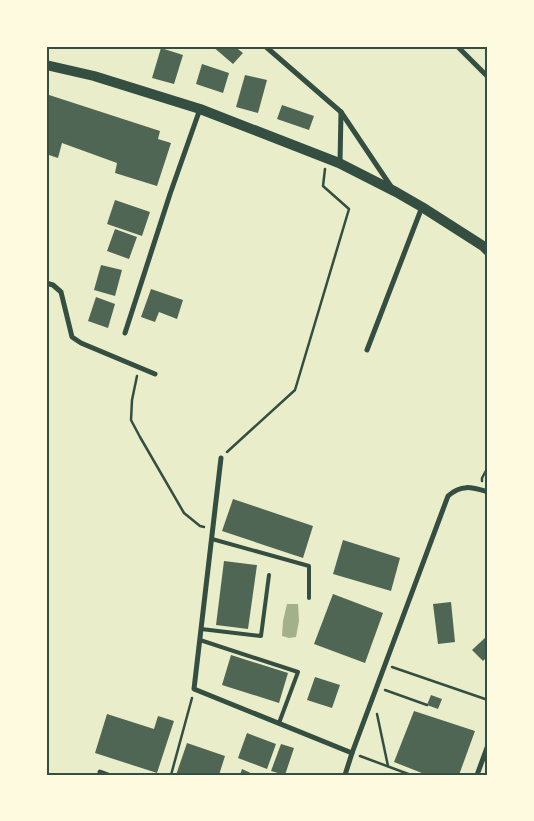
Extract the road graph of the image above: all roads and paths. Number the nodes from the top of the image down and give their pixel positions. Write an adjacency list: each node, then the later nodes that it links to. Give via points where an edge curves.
1 (265, 46): 6 (street)
2 (457, 46): 4 (street)
3 (46, 65): 5 (main road, via 94,76)
4 (488, 77)
5 (200, 109): 7 (main road); 13 (street)
6 (341, 112): 8 (street); 9 (street)
7 (326, 158): 8 (main road); 17 (path, via 323,186 349,209 295,390)
8 (340, 163): 9 (main road)
9 (396, 192): 10 (main road)
10 (422, 207): 11 (main road); 14 (street)
11 (488, 251)
12 (46, 283): 15 (street, via 60,292 72,337)
13 (125, 333)
14 (366, 350)
15 (139, 367): 16 (street); 20 (path, via 131,420 184,513 200,526)
16 (155, 374)
17 (220, 458): 20 (street)
18 (488, 467): 19 (path, via 482,478)
19 (486, 492): 26 (street, via 466,487 456,489 448,496)
20 (213, 528): 21 (street)
21 (212, 539): 23 (lane, via 309,566); 24 (street)
22 (269, 575): 24 (lane, via 261,636)
23 (309, 598)
24 (201, 629): 25 (street)
25 (200, 640): 28 (street); 32 (lane, via 298,672)
26 (385, 664): 27 (street); 30 (path)
27 (377, 687): 29 (street); 31 (path)
28 (194, 689): 32 (street); 38 (path)
29 (373, 696): 34 (street); 35 (path)
30 (488, 700)
31 (427, 704)
32 (279, 723): 34 (street)
33 (488, 745): 41 (street)
34 (352, 753): 35 (path); 39 (street)
35 (388, 766): 40 (path)
36 (100, 772): 37 (street)
37 (108, 775)
38 (171, 775)
39 (345, 775)
40 (411, 775)
41 (477, 775)

